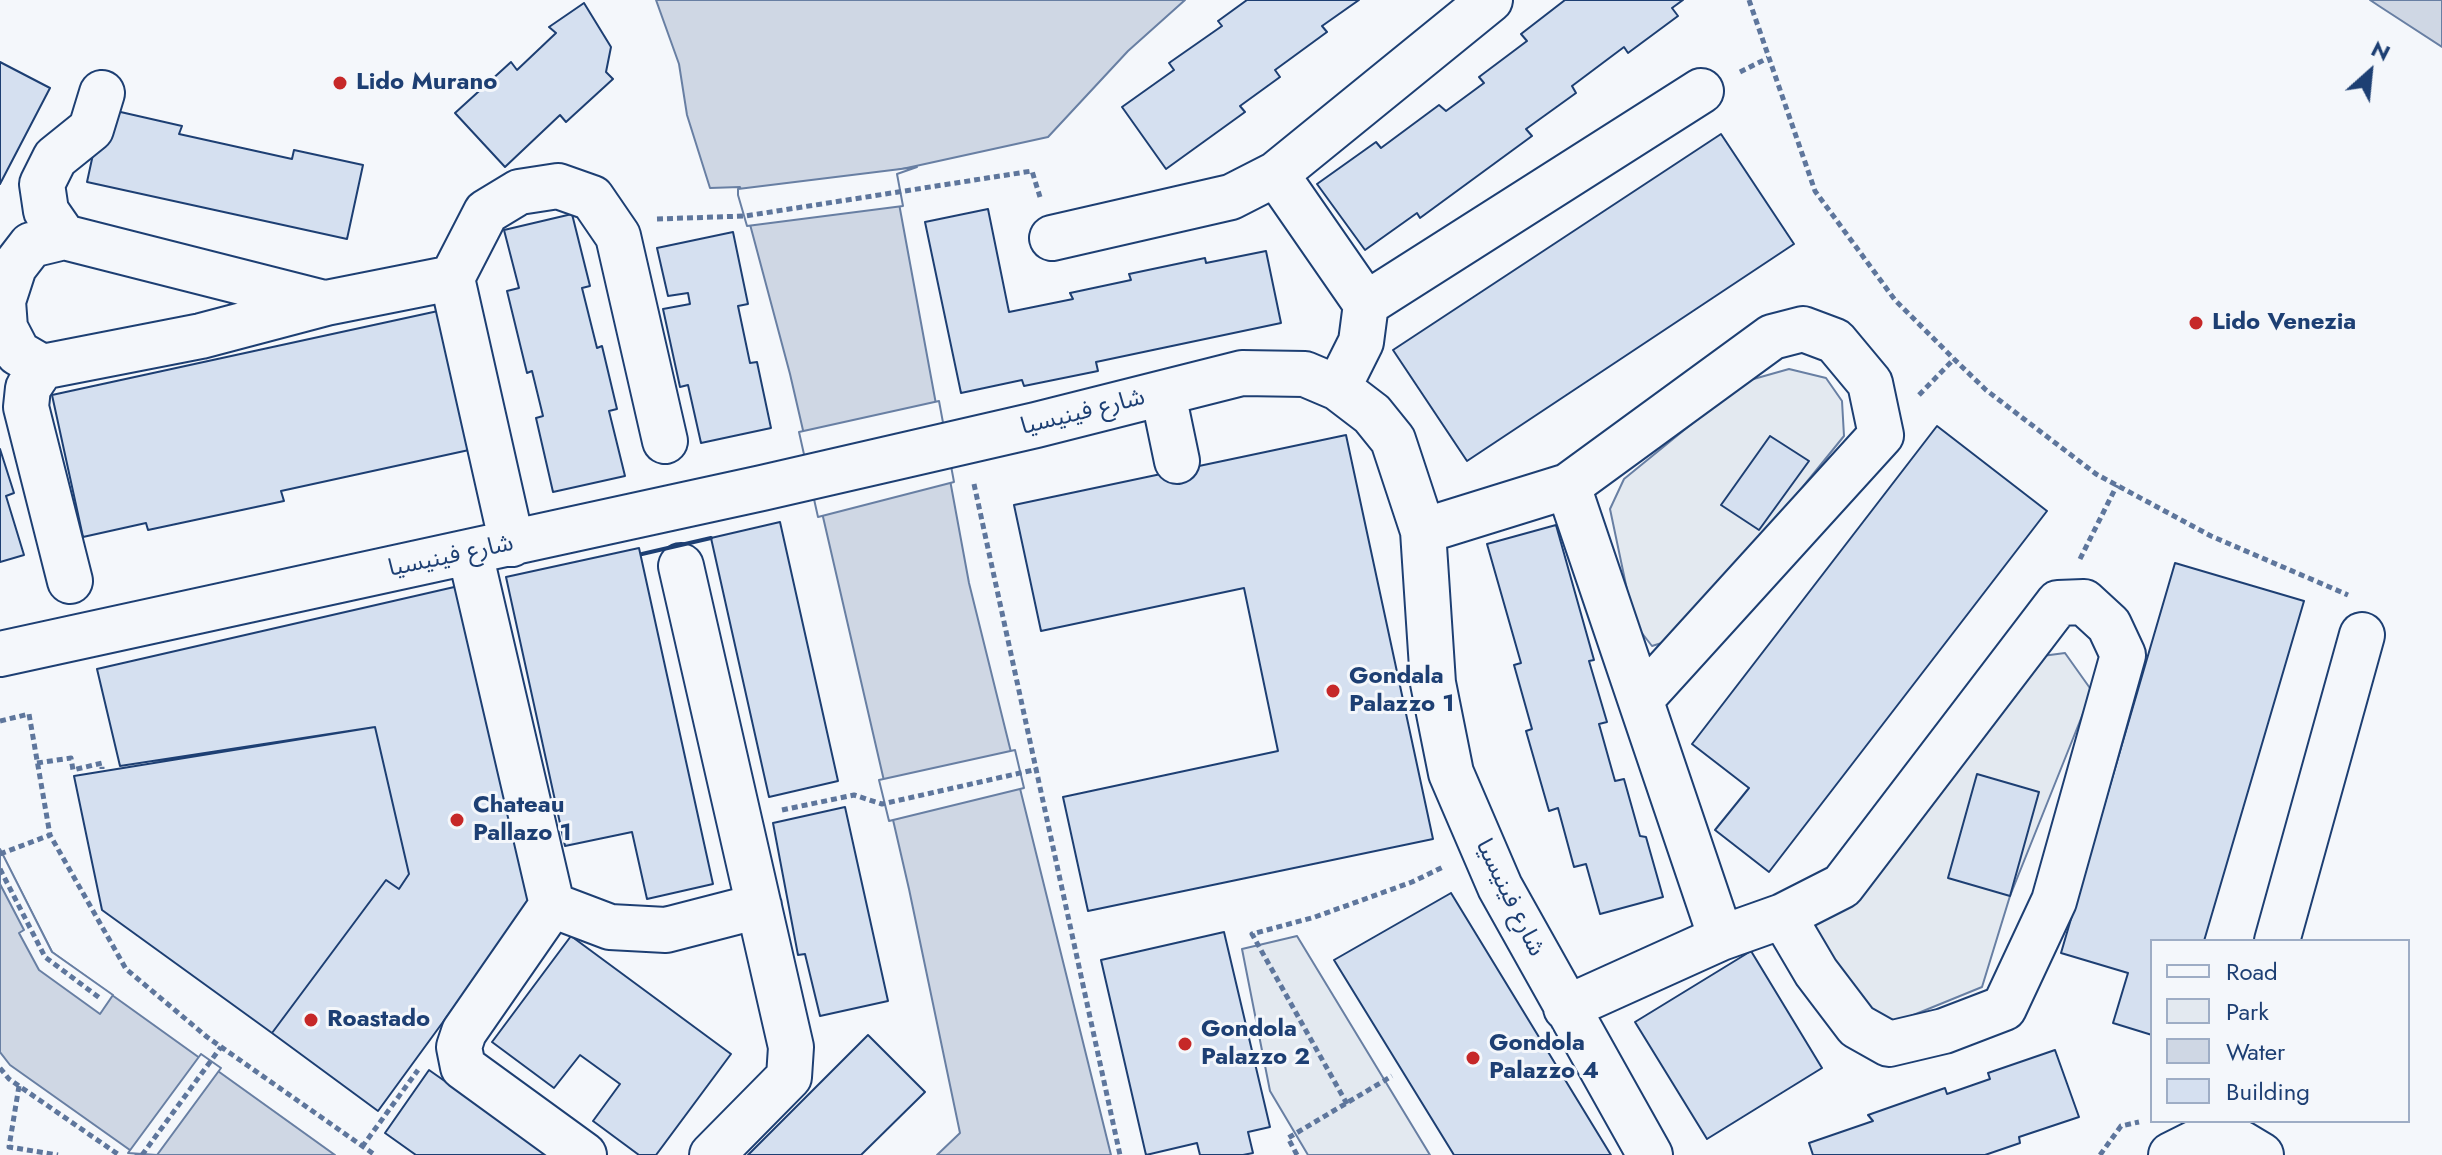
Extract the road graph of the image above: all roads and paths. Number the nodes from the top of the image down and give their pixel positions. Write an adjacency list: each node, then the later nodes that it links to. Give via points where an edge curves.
1 (1490, 0): 5 (street)
2 (1749, 0): 18 (path, via 1815,191 1895,300 1986,390)
3 (1701, 91): 11 (street)
4 (102, 93): 7 (street, via 91,129 55,158 42,184 46,211)
5 (1276, 174): 8 (street, via 1231,197); 11 (street)
6 (608, 222): 8 (path, via 745,216 1032,171); 9 (street, via 592,198 558,186 519,192 486,212); 15 (street, via 618,236)
7 (64, 237): 10 (street); 12 (street, via 31,245 14,267 3,301 5,328 18,353)
8 (1052, 238)
9 (452, 278): 10 (street); 21 (street)
10 (326, 303): 12 (street, via 201,336)
11 (1366, 304): 13 (street, via 1361,342)
12 (42, 367): 24 (street, via 28,388 26,407)
13 (1338, 388): 14 (street, شارع فينيسيا, via 1305,374 1242,373); 20 (street, شارع فينيسيا, via 1372,414 1393,440)
14 (1163, 394): 16 (street); 21 (street, شارع فينيسيا)
15 (665, 441)
16 (1177, 461)
17 (987, 481): 32 (path, via 974,484)
18 (2117, 485): 25 (path); 26 (path, via 2225,543 2370,603)
19 (1568, 486): 20 (street); 28 (street); 28 (street, via 1772,337 1803,329 1835,341 1870,383 1881,435)
20 (1423, 531): 44 (street, شارع فينيسيا, via 1433,683 1451,773 1500,887)
21 (512, 544): 22 (street, شارع فينيسيا)
22 (470, 553): 27 (street, شارع فينيسيا); 38 (street)
23 (681, 566): 33 (street)
24 (70, 581)
25 (2058, 603): 40 (street, via 1842,886); 40 (street, via 2084,602 2109,625 2123,655 2054,901 2004,1008 1944,1031 1889,1044 1857,1026)
26 (2362, 635): 42 (street)
27 (0, 654)
28 (1641, 699): 41 (street)
29 (0, 721): 30 (path, via 29,714)
30 (37, 763): 31 (path, via 71,758 73,770 102,763); 34 (path)
31 (102, 769)
32 (1038, 769): 33 (path, via 882,804 854,795); 60 (path)
33 (738, 819): 39 (street)
34 (50, 835): 35 (path); 45 (path, via 126,969)
35 (0, 854)
36 (1451, 862): 50 (path, via 1412,882 1252,934)
37 (0, 869): 43 (path, via 45,957)
38 (552, 905): 39 (street, via 610,927 666,930); 46 (street, via 464,1032)
39 (759, 906): 59 (street, via 791,1047 789,1077)
40 (1783, 916): 41 (street)
41 (1721, 938): 44 (street)
42 (2278, 939)
43 (101, 999)
44 (1566, 1008): 62 (street, شارع فينيسيا)
45 (221, 1047): 53 (path); 56 (path)
46 (459, 1047): 53 (path, via 428,1057); 58 (street, via 463,1067)
47 (0, 1068): 49 (path)
48 (1392, 1076): 50 (path)
49 (19, 1086): 54 (path, via 9,1147); 55 (path)
50 (1347, 1104): 61 (path, via 1288,1138)
51 (2150, 1119): 63 (path, via 2121,1126)
52 (2223, 1130): 64 (street); 65 (street)
53 (362, 1147): 57 (path)
54 (58, 1155)
55 (119, 1155)
56 (142, 1155)
57 (375, 1155)
58 (584, 1155)
59 (712, 1155)
60 (1120, 1155)
61 (1297, 1155)
62 (1650, 1155)
63 (2100, 1155)
64 (2171, 1155)
65 (2261, 1155)

